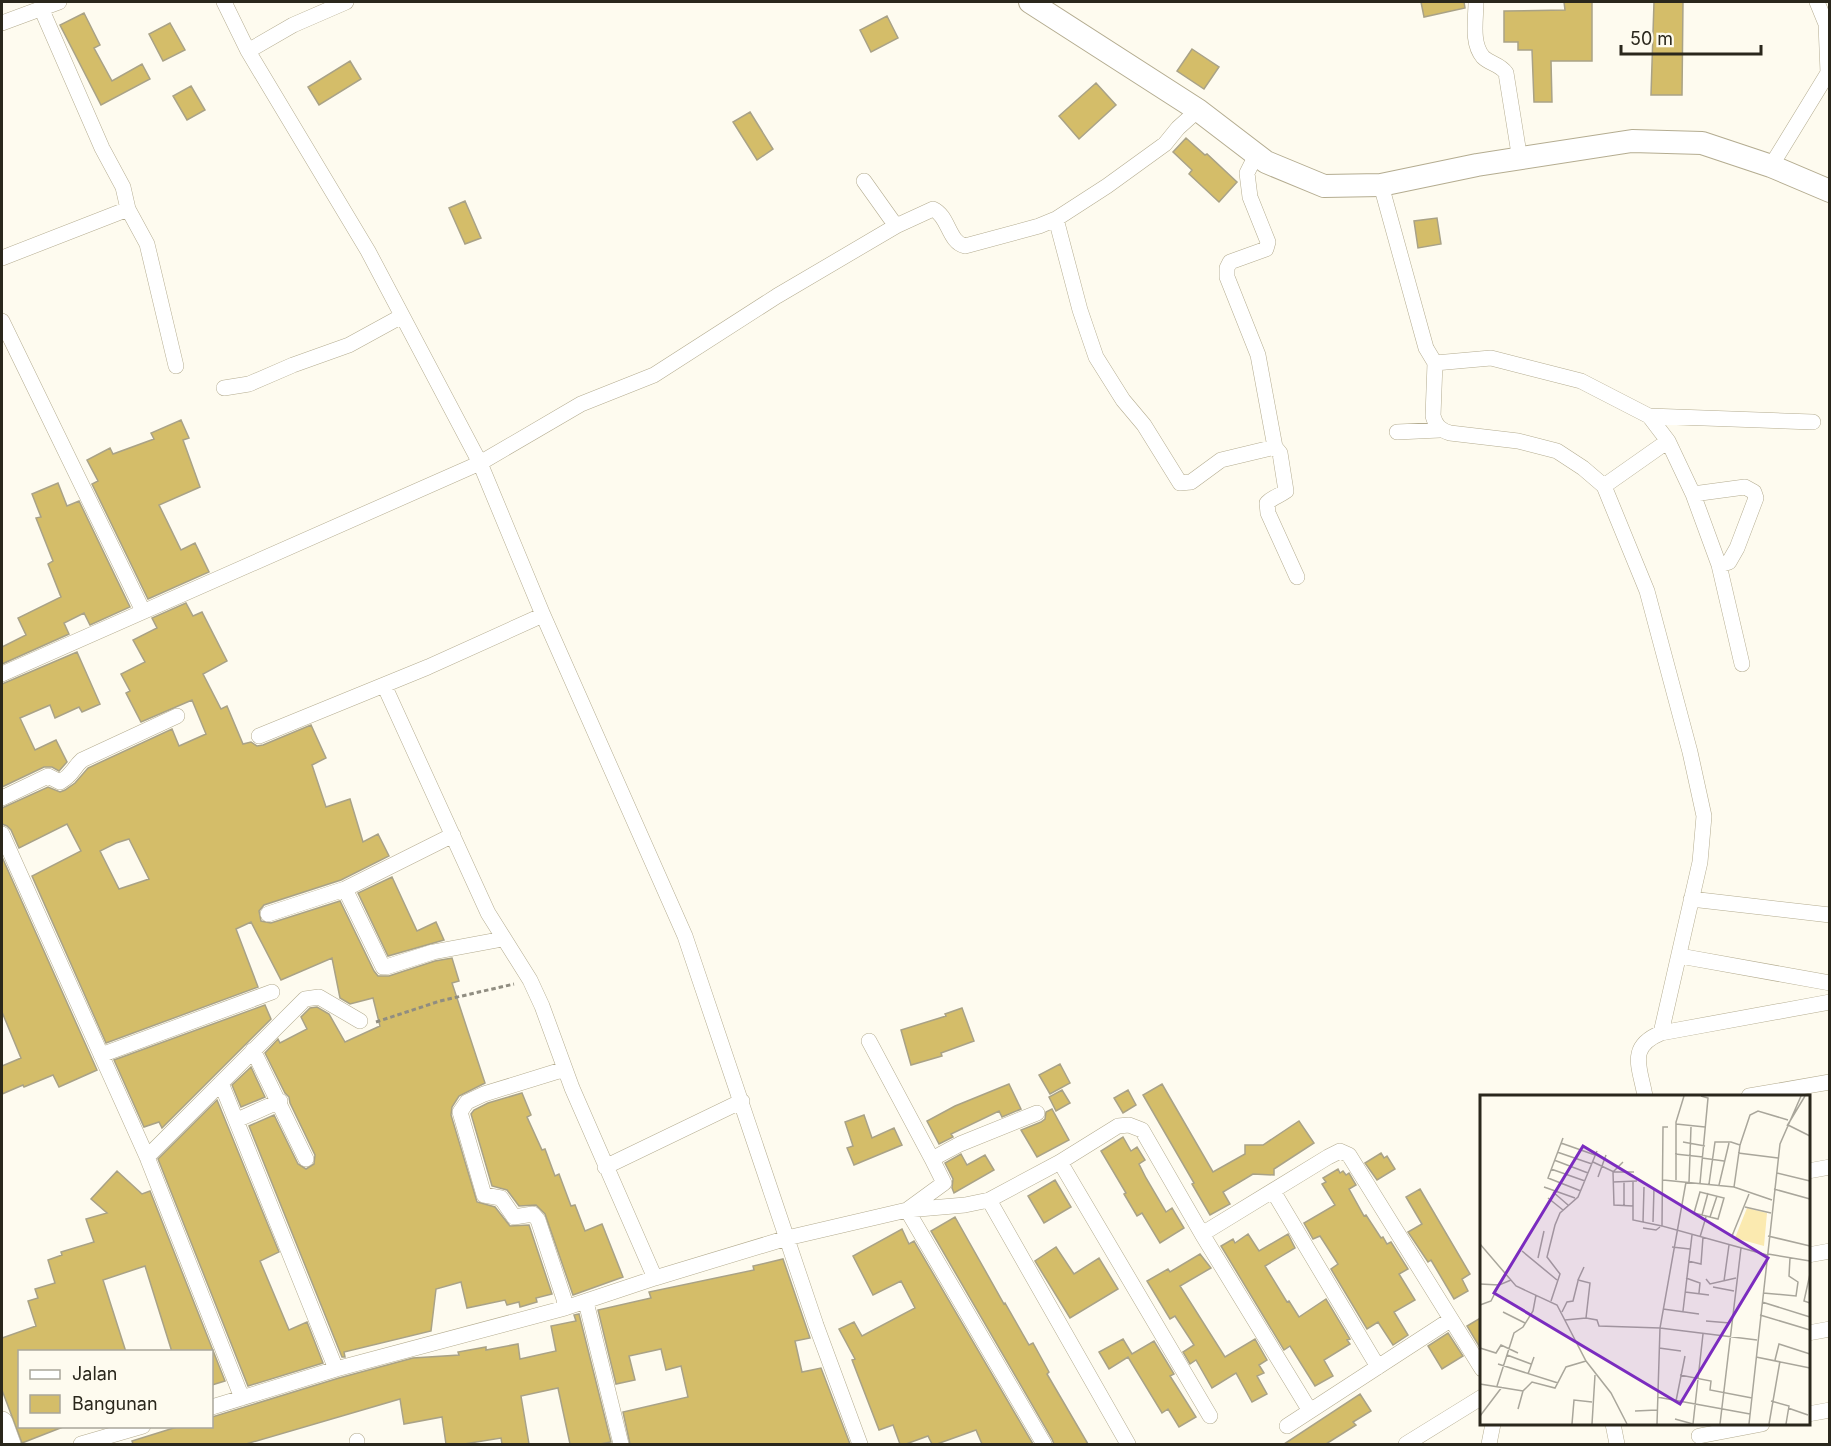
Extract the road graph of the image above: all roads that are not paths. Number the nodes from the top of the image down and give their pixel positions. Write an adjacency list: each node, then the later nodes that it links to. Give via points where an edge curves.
1 (59, 2): 7 (street)
2 (224, 2): 9 (street)
3 (346, 2): 9 (street, via 293,25)
4 (1030, 2): 11 (main road)
5 (1476, 2): 13 (street, via 1475,38 1485,59 1506,73)
6 (1817, 2): 10 (street, via 1826,24)
7 (41, 8): 8 (street); 18 (street, via 123,187)
8 (2, 23)
9 (249, 51): 22 (street, via 368,251)
10 (1829, 74): 14 (street)
11 (1198, 110): 12 (main road); 19 (street, via 1164,144)
12 (1256, 155): 16 (main road, via 1324,186); 32 (street, via 1247,172 1250,197 1268,243 1266,249 1230,262 1227,278 1258,355)
13 (1520, 160): 14 (main road, via 1632,141 1702,143); 16 (main road)
14 (1770, 166): 17 (main road)
15 (864, 181): 20 (street)
16 (1381, 185): 24 (street, via 1426,348)
17 (1830, 191)
18 (128, 209): 21 (street); 25 (street, via 147,244)
19 (1056, 219): 20 (street, via 965,246 957,243 940,212 933,209); 32 (street, via 1096,357 1180,483 1191,482 1221,460)
20 (896, 226): 33 (street, via 654,375 581,404)
21 (2, 258)
22 (402, 316): 26 (street, via 340,349 249,384); 33 (street)
23 (2, 321): 38 (street)
24 (1435, 363): 27 (street, via 1491,358 1581,381); 29 (street, via 1433,416)
25 (176, 366)
26 (224, 387)
27 (1649, 416): 28 (street); 31 (street)
28 (1814, 422)
29 (1440, 430): 30 (street); 34 (street, via 1518,441 1557,452)
30 (1396, 432)
31 (1668, 441): 34 (street); 35 (street)
32 (1275, 447): 37 (street, via 1280,453 1286,491 1267,503 1268,513)
33 (480, 463): 38 (street); 39 (street)
34 (1604, 486): 49 (street, via 1647,591 1704,816 1700,862)
35 (1693, 494): 36 (street); 36 (street, via 1745,488 1754,492 1756,498 1737,548 1729,562)
36 (1719, 565): 40 (street)
37 (1297, 577)
38 (143, 611): 41 (street)
39 (543, 615): 42 (street); 68 (street, via 685,936)
40 (1742, 664)
41 (2, 674)
42 (384, 685): 44 (street); 47 (street)
43 (177, 716): 45 (street, via 82,760 60,782 48,776)
44 (259, 736)
45 (2, 798)
46 (2, 834): 61 (street)
47 (453, 835): 48 (street); 52 (street)
48 (345, 888): 50 (street); 52 (street, via 386,968 433,952)
49 (1691, 899): 51 (street); 53 (street)
50 (268, 914)
51 (1830, 915)
52 (503, 939): 62 (street, via 530,980)
53 (1680, 956): 54 (street); 58 (street)
54 (1830, 983)
55 (272, 992): 61 (street)
56 (1830, 1002): 58 (street)
57 (360, 1021): 60 (street, via 319,997 312,997 298,1005)
58 (1660, 1033): 65 (street, via 1648,1038 1638,1055)
59 (869, 1041): 73 (street)
60 (253, 1050): 64 (street); 67 (street)
61 (101, 1055): 71 (street)
62 (565, 1069): 75 (street); 87 (street, via 484,1094 468,1102 460,1112 484,1196 501,1198 514,1217 533,1214 538,1220)
63 (1830, 1082): 66 (street)
64 (221, 1083): 70 (street); 71 (street)
65 (1645, 1095)
66 (1755, 1095)
67 (280, 1101): 70 (street); 72 (street)
68 (742, 1101): 75 (street); 82 (street)
69 (1037, 1113): 73 (street)
70 (237, 1120): 93 (street)
71 (147, 1157): 94 (street)
72 (306, 1159)
73 (932, 1159): 80 (street, via 944,1183)
74 (1060, 1162): 79 (street); 81 (street, via 1118,1126 1142,1130); 100 (street)
75 (605, 1167): 85 (street)
76 (1830, 1167): 77 (street)
77 (1810, 1171)
78 (1273, 1191): 81 (street); 88 (street, via 1328,1156 1340,1151 1349,1155); 92 (street)
79 (989, 1200): 80 (street); 113 (street)
80 (907, 1210): 82 (street); 112 (street)
81 (1202, 1233): 98 (street)
82 (787, 1238): 85 (street); 111 (street)
83 (1830, 1251): 84 (street)
84 (1810, 1255)
85 (655, 1278): 86 (street)
86 (586, 1302): 87 (street); 110 (street)
87 (565, 1308): 93 (street)
88 (1450, 1320): 91 (street); 92 (street)
89 (1830, 1329): 90 (street)
90 (1810, 1333)
91 (1480, 1366)
92 (1378, 1367): 98 (street)
93 (336, 1369): 94 (street)
94 (242, 1398): 96 (street)
95 (1480, 1398): 114 (street)
96 (213, 1407)
97 (1830, 1410): 99 (street)
98 (1310, 1411): 105 (street)
99 (1810, 1414)
100 (1210, 1416)
101 (2, 1422): 108 (street)
102 (1492, 1425): 115 (street)
103 (1613, 1425): 116 (street)
104 (1755, 1425): 107 (street)
105 (1287, 1426)
106 (136, 1428): 109 (street)
107 (1699, 1435)
108 (10, 1444)
109 (81, 1444)
110 (621, 1444)
111 (860, 1444)
112 (1044, 1444)
113 (1128, 1444)
114 (1406, 1444)
115 (1489, 1444)
116 (1617, 1444)

